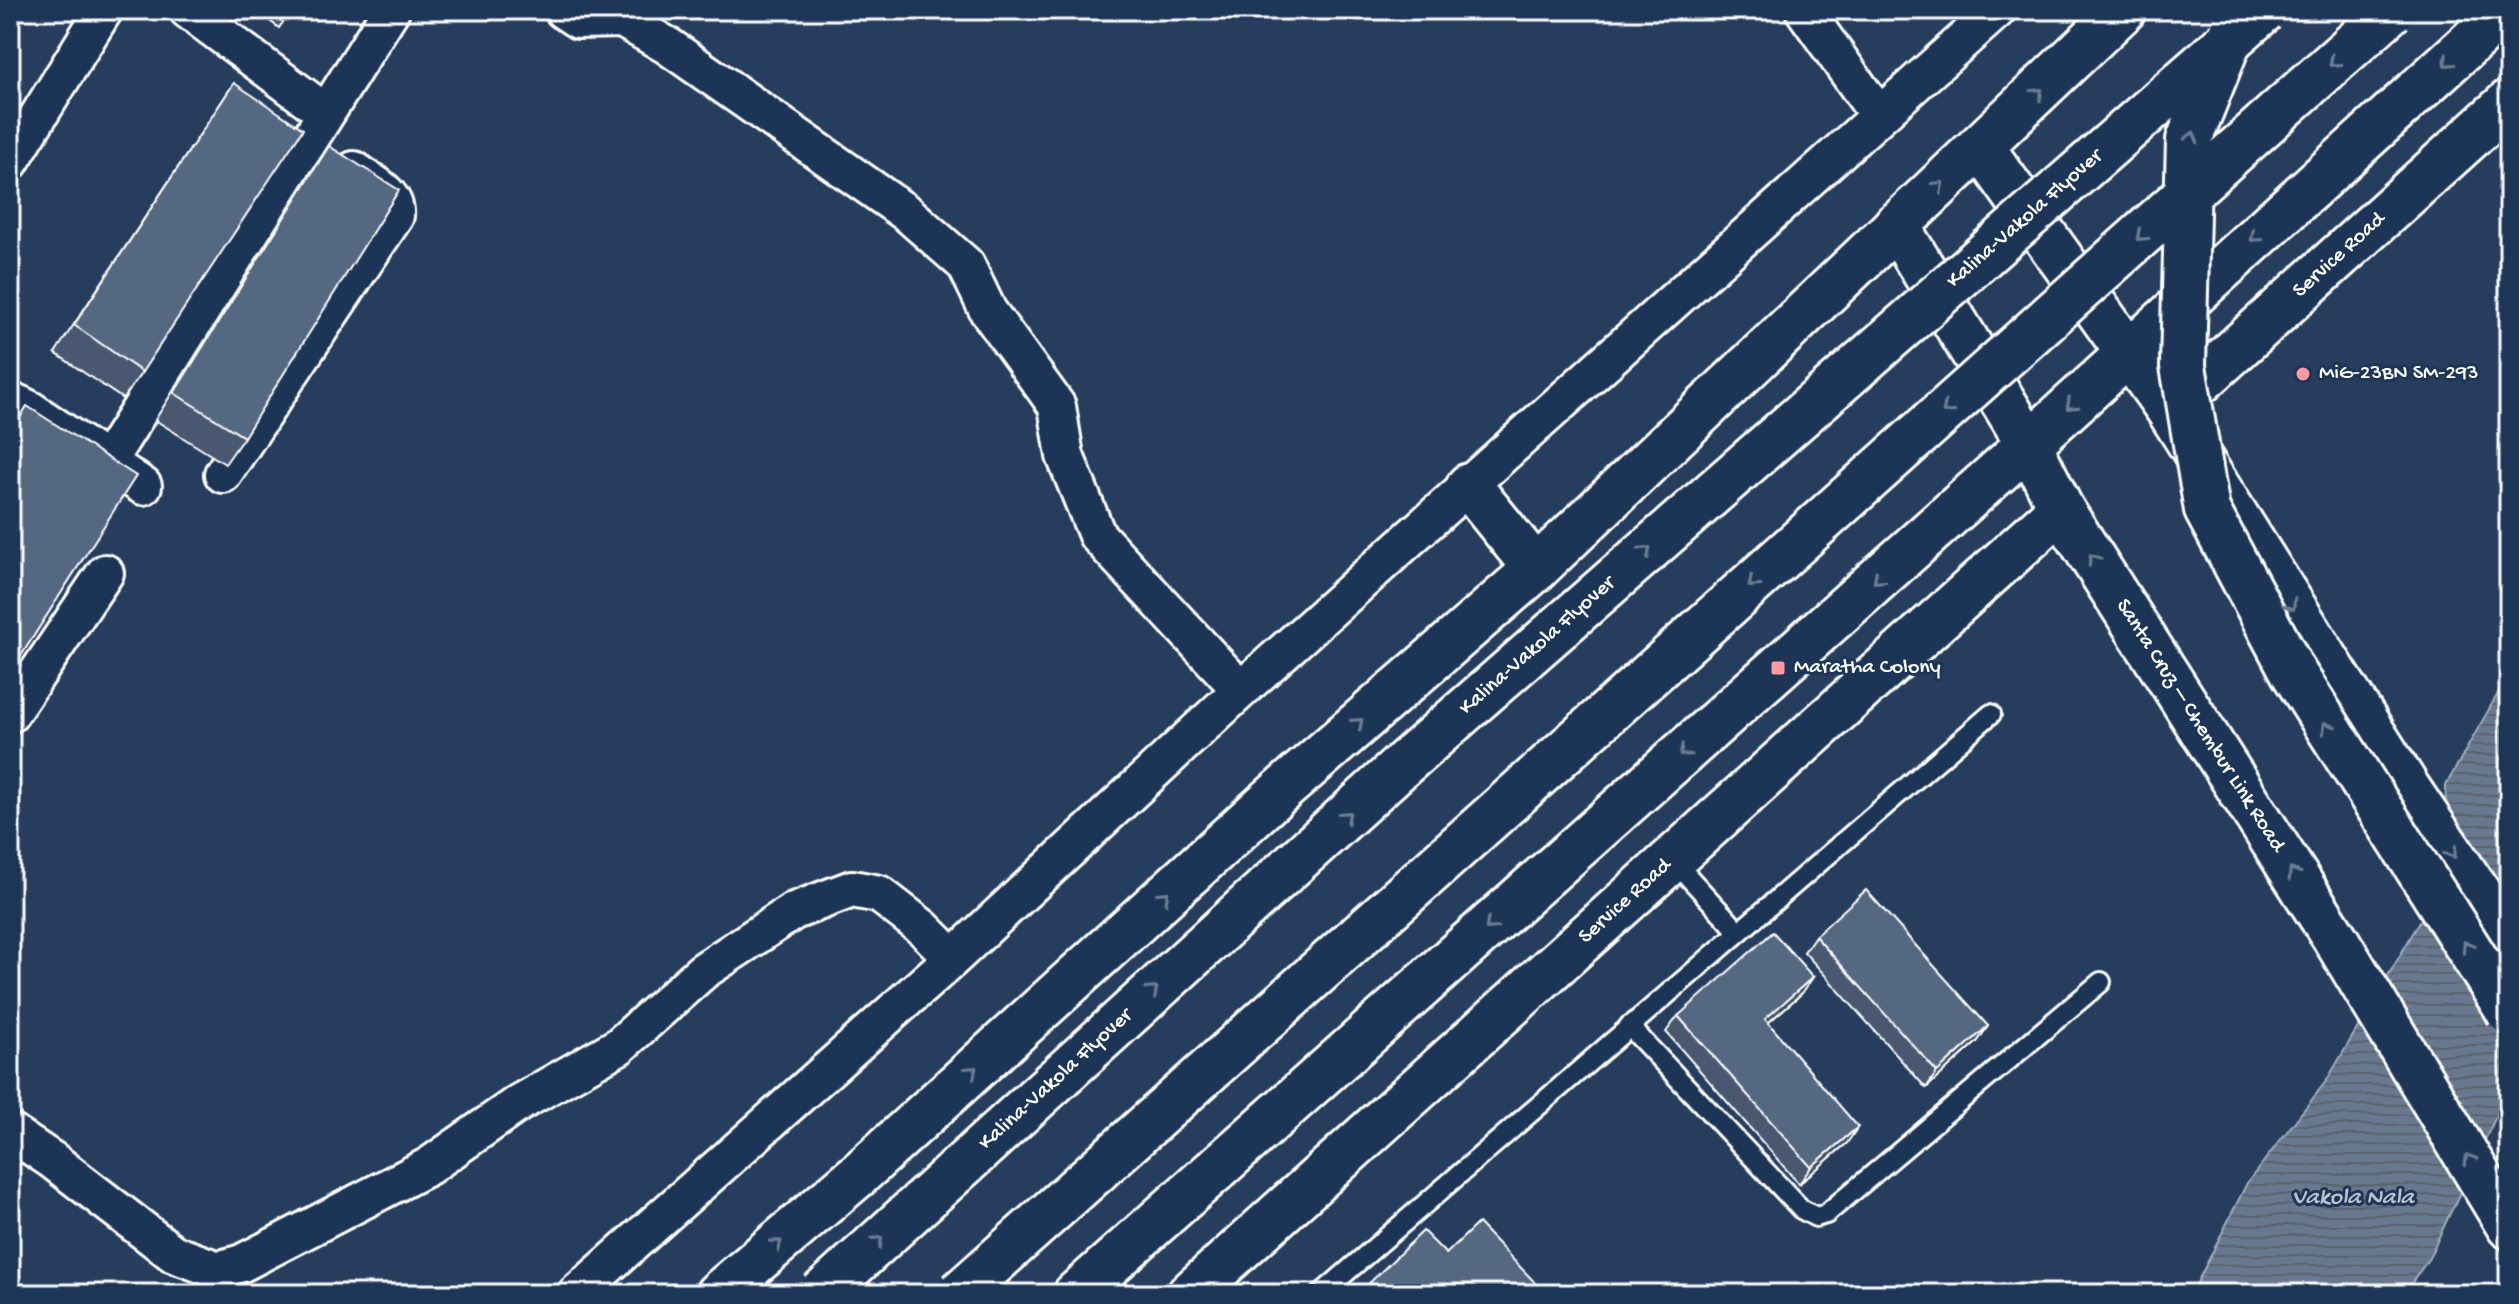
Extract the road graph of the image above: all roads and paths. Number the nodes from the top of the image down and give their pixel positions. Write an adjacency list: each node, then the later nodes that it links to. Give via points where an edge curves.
1 (104, 10): 16 (street)
2 (188, 10): 14 (street)
3 (391, 10): 14 (street)
4 (563, 10): 29 (street, via 578,20 622,19 668,46 896,205 966,265 988,311 1057,406 1065,456 1097,535)
5 (1804, 10): 13 (street)
6 (1997, 10): 13 (street)
7 (2241, 10): 37 (main road, one-way to 7, bridge, via 2293,672 2207,510 2183,366 2189,140)
8 (2264, 10): 43 (main road, Kalina-Vakola Flyover, one-way to 8, bridge, via 1400,767)
9 (2392, 10): 44 (main road, one-way to 44, bridge)
10 (2506, 10): 18 (main road, one-way to 18)
11 (2121, 11): 15 (main road, one-way to 11)
12 (2509, 102): 20 (main road, Service Road)
13 (1879, 116): 25 (street)
14 (318, 127): 22 (street); 23 (street, via 390,196 395,216)
15 (1982, 148): 17 (main road, one-way to 15); 18 (main road)
16 (10, 162)
17 (1896, 225): 21 (main road, Santa Cruz – Chembur Link Road); 27 (main road)
18 (2128, 351): 20 (main road); 21 (main road, one-way to 21)
19 (10, 404): 22 (street, via 29,409)
20 (2169, 410): 34 (main road, one-way to 34)
21 (2029, 444): 26 (main road, Santa Cruz – Chembur Link Road); 45 (main road, one-way to 45)
22 (107, 462): 24 (street)
23 (223, 474)
24 (143, 486)
25 (1469, 486): 27 (main road); 29 (street)
26 (2061, 509): 32 (main road, Service Road); 40 (main road, Santa Cruz – Chembur Link Road, one-way to 26, via 2335,938)
27 (1536, 569): 42 (main road, one-way to 27)
28 (105, 573): 30 (street)
29 (1241, 690): 35 (street)
30 (10, 714)
31 (1991, 714): 33 (lane)
32 (1672, 859): 33 (lane); 46 (main road, Service Road)
33 (1738, 931): 38 (lane)
34 (2509, 939)
35 (953, 958): 39 (street, via 879,894 852,889 794,911 703,971 619,1046 519,1103 429,1166 242,1263 218,1270 174,1254); 41 (street)
36 (2101, 982): 38 (lane, via 1826,1214 1816,1217 1801,1209)
37 (2509, 1012)
38 (1629, 1026): 47 (lane)
39 (10, 1132)
40 (2509, 1226)
41 (576, 1294)
42 (718, 1294)
43 (821, 1294)
44 (959, 1294)
45 (1076, 1294)
46 (1190, 1294)
47 (1321, 1294)

